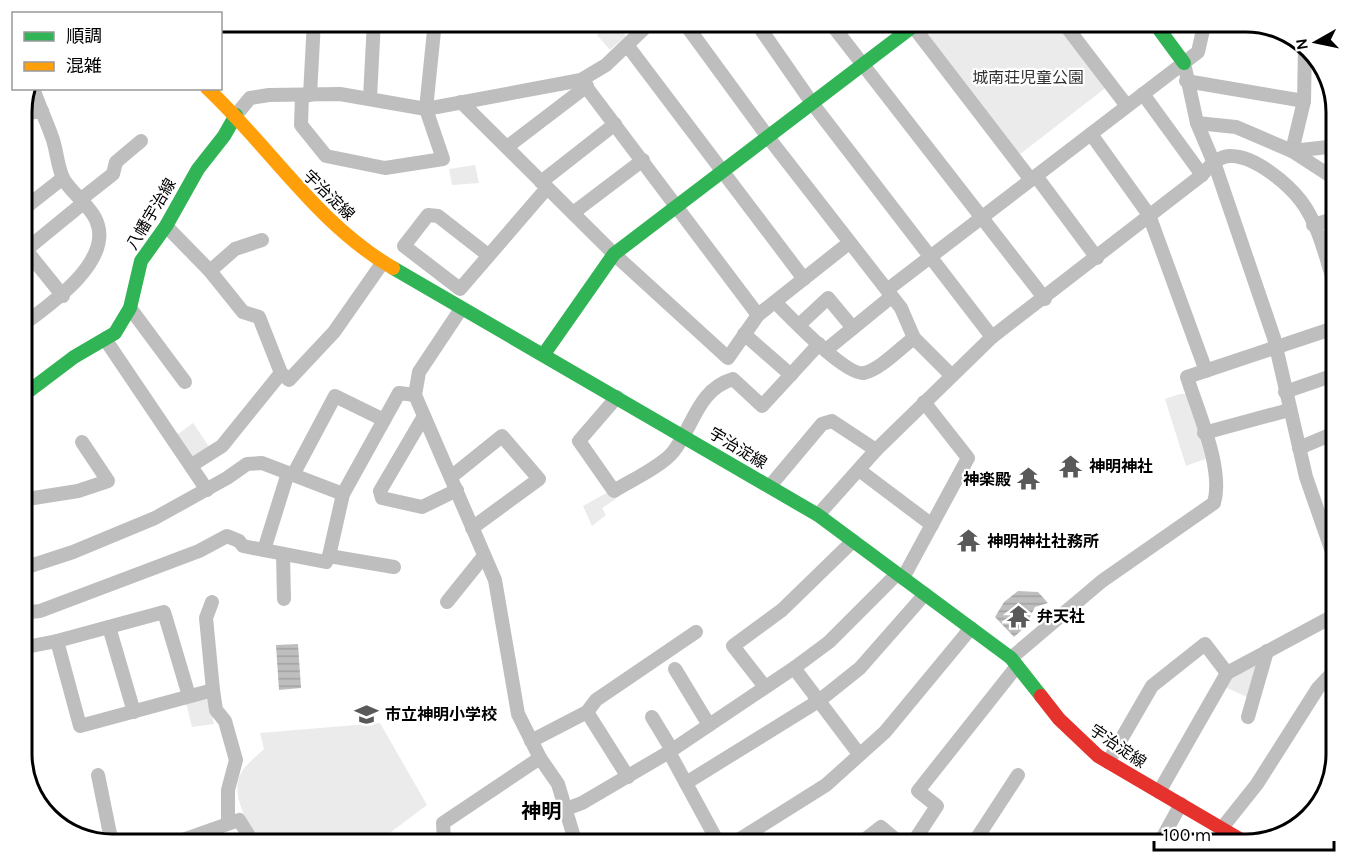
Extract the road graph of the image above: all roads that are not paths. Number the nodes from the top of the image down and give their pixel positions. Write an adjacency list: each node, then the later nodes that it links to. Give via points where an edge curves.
1 (313, 32): 22 (street)
2 (374, 32): 23 (street)
3 (434, 32): 28 (street)
4 (641, 32): 13 (street)
5 (691, 32): 35 (street)
6 (763, 32): 26 (street)
7 (837, 32): 15 (street)
8 (903, 32): 15 (main road)
9 (921, 32): 46 (street)
10 (1070, 32): 27 (street)
11 (1161, 32): 14 (main road)
12 (1203, 32): 14 (street, via 1198,52)
13 (627, 45): 18 (street); 42 (street)
14 (1184, 63): 17 (street); 21 (street)
15 (862, 65): 26 (main road); 53 (street)
16 (1305, 72): 24 (street)
17 (1186, 81): 24 (street); 32 (street)
18 (584, 83): 25 (street); 33 (street); 37 (street)
19 (209, 90): 31 (main road, 宇治淀線)
20 (34, 91): 29 (street)
21 (1143, 94): 27 (street); 44 (street)
22 (306, 95): 23 (street); 28 (street, via 301,125 326,156 385,168 443,159); 31 (street, via 250,98)
23 (370, 98): 28 (street)
24 (1304, 101): 39 (street)
25 (461, 102): 28 (street); 37 (street)
26 (812, 103): 35 (main road); 62 (street)
27 (1127, 106): 34 (street)
28 (426, 109)
29 (42, 111): 30 (street); 45 (street)
30 (32, 112)
31 (236, 115): 56 (main road, 八幡宇治線, via 198,169); 66 (main road, 宇治淀線, via 309,201)
32 (1197, 123): 39 (street, via 1236,127); 41 (street)
33 (615, 124): 40 (street); 47 (street)
34 (1090, 134): 46 (street); 52 (street)
35 (768, 137): 42 (main road); 58 (street)
36 (141, 141): 49 (street, via 116,162 113,174)
37 (507, 147): 47 (street)
38 (1326, 147): 39 (street)
39 (1292, 151): 43 (street)
40 (643, 160): 50 (street); 51 (street)
41 (1213, 162): 44 (street); 55 (street, via 1231,156 1257,165 1280,180 1302,202); 87 (street)
42 (723, 172): 50 (main road); 68 (street)
43 (1326, 173)
44 (1202, 175): 52 (street)
45 (63, 178): 48 (street); 49 (street)
46 (1033, 178): 53 (street); 63 (street)
47 (544, 185): 51 (street); 61 (street)
48 (32, 202)
49 (81, 202): 59 (street); 71 (street, via 96,219 98,235 94,255)
50 (678, 206): 60 (main road); 77 (street)
51 (573, 213): 60 (street)
52 (1149, 215): 63 (street); 89 (street)
53 (982, 217): 62 (street); 72 (street)
54 (1326, 221): 55 (street)
55 (1313, 225): 64 (street)
56 (166, 226): 67 (street); 75 (main road, 八幡宇治線, via 141,261)
57 (262, 240): 67 (street, via 235,249)
58 (849, 243): 68 (street); 70 (street)
59 (32, 244)
60 (614, 254): 82 (street, via 728,358); 88 (main road)
61 (488, 255): 69 (street); 69 (street, via 438,216 429,215 404,246)
62 (931, 256): 70 (street); 84 (street)
63 (1097, 258): 72 (street)
64 (1326, 261)
65 (32, 262): 71 (street)
66 (383, 262): 73 (main road, 宇治淀線); 90 (street, via 334,332 289,380)
67 (210, 271): 90 (street, via 243,312 259,317)
68 (804, 279): 74 (street)
69 (460, 289): 73 (street)
70 (889, 294): 80 (street); 83 (street, via 901,308)
71 (63, 296): 78 (street)
72 (1045, 299): 84 (street)
73 (447, 300): 76 (main road, 宇治淀線)
74 (775, 302): 77 (street); 79 (street)
75 (130, 308): 85 (main road, 八幡宇治線, via 114,333); 94 (street)
76 (461, 309): 88 (main road, 宇治淀線); 97 (street, via 419,372)
77 (758, 315): 82 (street)
78 (32, 318)
79 (799, 325): 80 (street, via 828,298); 86 (street)
80 (853, 328): 86 (street)
81 (1326, 331): 87 (street)
82 (744, 334): 91 (street)
83 (914, 338): 86 (street, via 864,373 855,372); 92 (street)
84 (992, 338): 92 (street)
85 (105, 339): 95 (main road, 八幡宇治線); 109 (street)
86 (823, 347): 91 (street)
87 (1275, 347): 89 (street); 96 (street)
88 (544, 354): 98 (main road, 宇治淀線)
89 (1206, 371): 103 (street, via 1187,377)
90 (281, 373): 109 (street, via 222,446)
91 (791, 375): 104 (street, via 762,406 733,379 718,383 703,398)
92 (951, 375): 99 (street)
93 (1326, 378): 96 (street)
94 (185, 382)
95 (32, 389)
96 (1285, 392): 100 (street)
97 (415, 394): 101 (street); 102 (street, via 399,393)
98 (617, 397): 104 (main road, 宇治淀線); 104 (street, via 579,441 614,491 672,453)
99 (924, 402): 108 (street); 118 (street, via 968,458)
100 (1289, 410): 103 (street); 107 (street)
101 (424, 416): 112 (street); 112 (street, via 380,491 382,498 422,507)
102 (384, 420): 111 (street, via 335,396); 115 (street)
103 (1204, 433): 141 (street, via 1219,488 1214,503 1102,580)
104 (683, 434): 113 (main road, 宇治淀線)
105 (1326, 437): 107 (street)
106 (82, 442): 116 (street, via 108,481 78,491)
107 (1299, 448): 120 (street)
108 (876, 450): 110 (street); 113 (street, via 832,421 822,424)
109 (192, 465): 114 (street)
110 (859, 470): 117 (street); 118 (street)
111 (290, 474): 114 (street, via 262,463 247,464); 115 (street); 122 (street)
112 (454, 483): 119 (street); 119 (street, via 502,436 539,479)
113 (770, 486): 117 (main road, 宇治淀線)
114 (207, 490): 126 (street, via 155,518)
115 (343, 494): 124 (street)
116 (32, 498)
117 (818, 515): 121 (main road, 宇治淀線)
118 (932, 525): 128 (street)
119 (472, 528): 125 (street)
120 (1326, 532)
121 (853, 541): 128 (main road, 宇治淀線); 146 (street, via 783,610 733,646)
122 (264, 550): 123 (street); 133 (street, via 243,546 227,536 199,551)
123 (283, 554): 124 (street, via 326,562); 129 (street)
124 (329, 555): 127 (street)
125 (484, 556): 132 (street); 155 (street, via 495,580 518,714)
126 (32, 565)
127 (394, 567)
128 (900, 576): 130 (main road, 宇治淀線); 142 (street, via 829,642)
129 (281, 592)
130 (925, 594): 136 (main road, 宇治淀線); 149 (street, via 860,668)
131 (212, 602): 147 (street, via 206,618)
132 (447, 602)
133 (32, 612)
134 (1326, 620): 140 (street)
135 (109, 627): 138 (street); 148 (street, via 164,612); 150 (street)
136 (971, 628): 141 (main road, 宇治淀線); 157 (street, via 885,732)
137 (696, 632): 151 (street, via 596,700)
138 (57, 641): 139 (street); 150 (street, via 80,726)
139 (32, 646)
140 (1267, 651): 144 (street); 153 (street)
141 (1014, 662): 159 (main road, 宇治淀線, via 1076,737); 178 (street, via 918,791 937,806)
142 (794, 668): 146 (street); 149 (street)
143 (675, 669): 154 (street)
144 (1227, 673): 159 (street, via 1205,644 1175,666 1152,686); 164 (street)
145 (1326, 680): 168 (street, via 1257,784)
146 (765, 687): 154 (street)
147 (213, 690): 148 (street); 167 (street, via 216,710 225,721 236,760 228,790)
148 (189, 696): 150 (street)
149 (820, 700): 157 (street); 163 (street)
150 (134, 712)
151 (587, 712): 155 (street); 162 (street)
152 (652, 717): 156 (street)
153 (1248, 717)
154 (709, 725): 156 (street)
155 (531, 741): 158 (street)
156 (671, 751): 162 (street); 163 (street)
157 (860, 754): 175 (street, via 826,785)
158 (540, 758): 166 (street, via 558,784); 172 (street, via 443,823)
159 (1108, 762): 164 (main road, 宇治淀線)
160 (98, 775): 169 (street)
161 (1018, 775): 179 (street)
162 (628, 777): 166 (street)
163 (686, 783): 174 (street)
164 (1159, 792): 165 (main road, 宇治淀線)
165 (1181, 804): 168 (main road, 宇治淀線); 180 (street)
166 (566, 809): 173 (street)
167 (228, 822): 170 (street); 171 (street, via 239,820)
168 (1222, 828): 181 (main road, 宇治淀線)
169 (110, 834)
170 (197, 834)
171 (248, 834)
172 (444, 834)
173 (573, 834)
174 (714, 834)
175 (748, 834)
176 (872, 834): 177 (street, via 881,827)
177 (889, 834)
178 (919, 834)
179 (980, 834)
180 (1165, 834)
181 (1232, 834)

